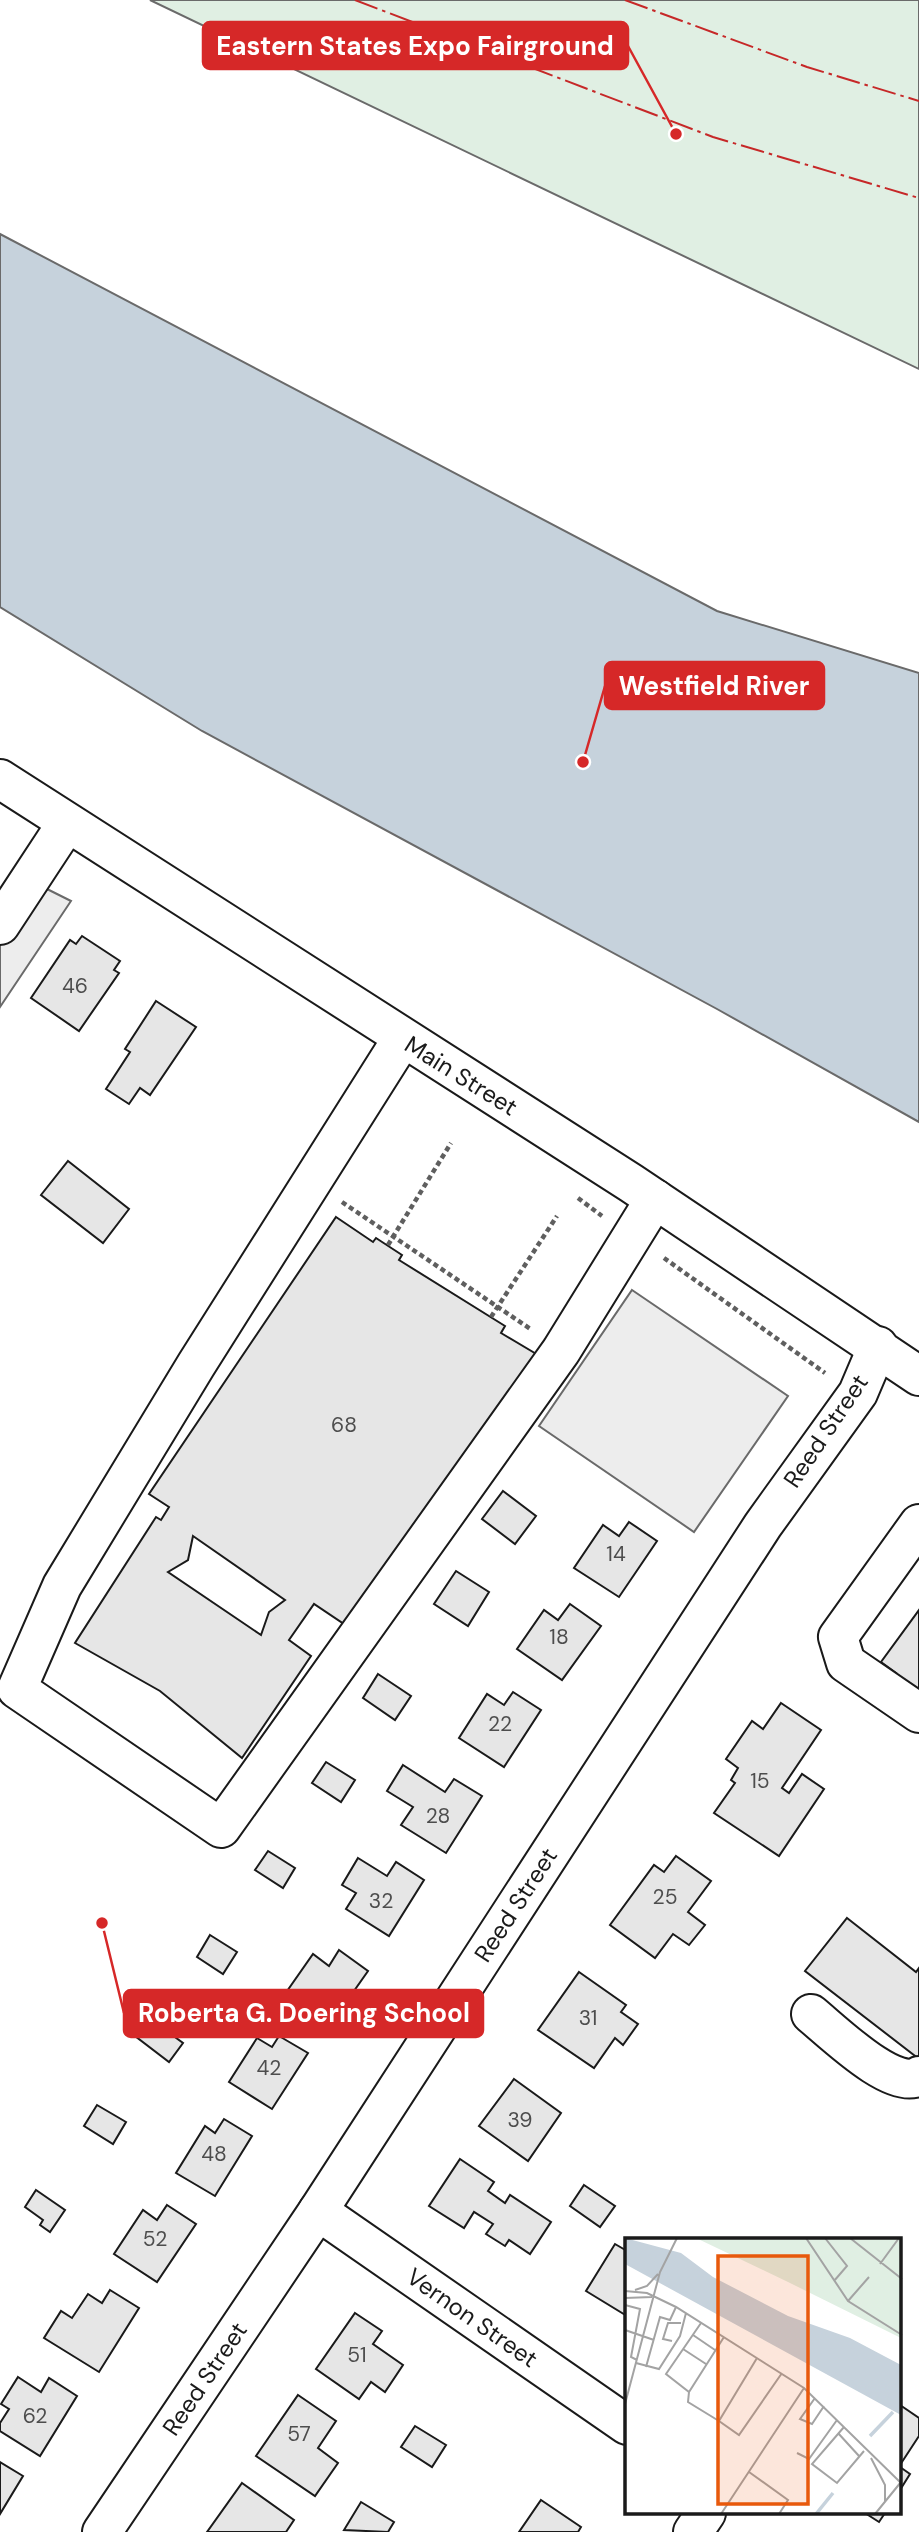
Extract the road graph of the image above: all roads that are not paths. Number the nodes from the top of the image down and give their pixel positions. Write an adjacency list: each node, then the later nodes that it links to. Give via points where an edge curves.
1 (0, 779): 2 (street, Main Street)
2 (67, 823): 3 (street); 4 (street, Main Street)
3 (0, 925)
4 (402, 1039): 5 (street, Main Street); 9 (street, via 62,1587)
5 (655, 1199): 6 (street, Main Street); 9 (street, via 561,1350 220,1828)
6 (878, 1346): 7 (street, Main Street); 13 (street, Reed Street, via 858,1393 763,1525)
7 (919, 1376)
8 (919, 1524): 10 (street, via 838,1637 846,1663)
9 (8, 1685)
10 (919, 1713)
11 (811, 2014): 12 (street, via 885,2073 901,2080)
12 (919, 2076)
13 (318, 2211): 14 (street, Vernon Street); 16 (street, Reed Street)
14 (625, 2425)
15 (705, 2514): 17 (street)
16 (102, 2532)
17 (693, 2532)

